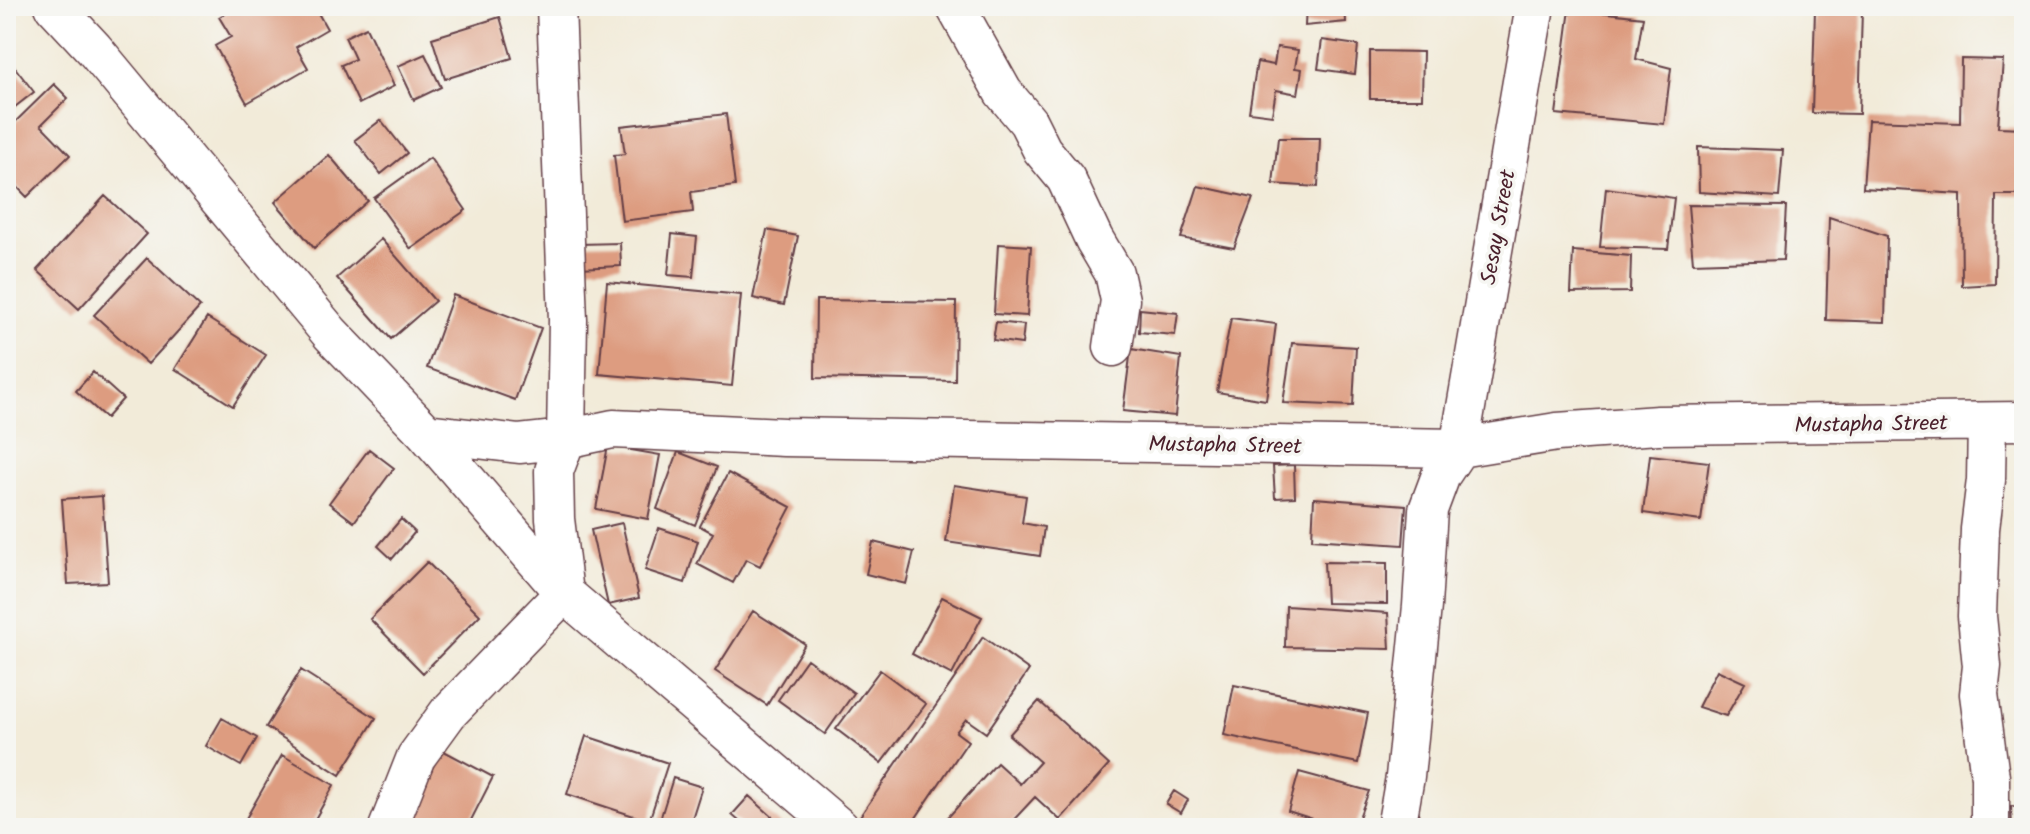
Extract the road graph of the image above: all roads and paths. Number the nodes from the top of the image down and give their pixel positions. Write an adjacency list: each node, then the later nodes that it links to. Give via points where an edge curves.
1 (54, 6): 8 (street, via 330,333)
2 (556, 6): 9 (street, via 568,320)
3 (955, 6): 5 (street, via 1003,92 1066,179 1114,273 1120,300)
4 (1535, 6): 10 (street, Sesay Street)
5 (1113, 347)
6 (2024, 421): 7 (street, Mustapha Street)
7 (1987, 422): 10 (street, Mustapha Street, via 1658,425 1557,432); 15 (street, via 1977,616)
8 (426, 433): 9 (street, Mustapha Street, via 519,444); 11 (street)
9 (566, 439): 10 (street, Mustapha Street, via 613,429 784,437); 11 (street, via 554,471)
10 (1459, 448): 14 (street, via 1441,475 1428,510)
11 (564, 593): 12 (street, via 448,713 416,757); 13 (street)
12 (388, 828)
13 (840, 828)
14 (1396, 828)
15 (1990, 828)

